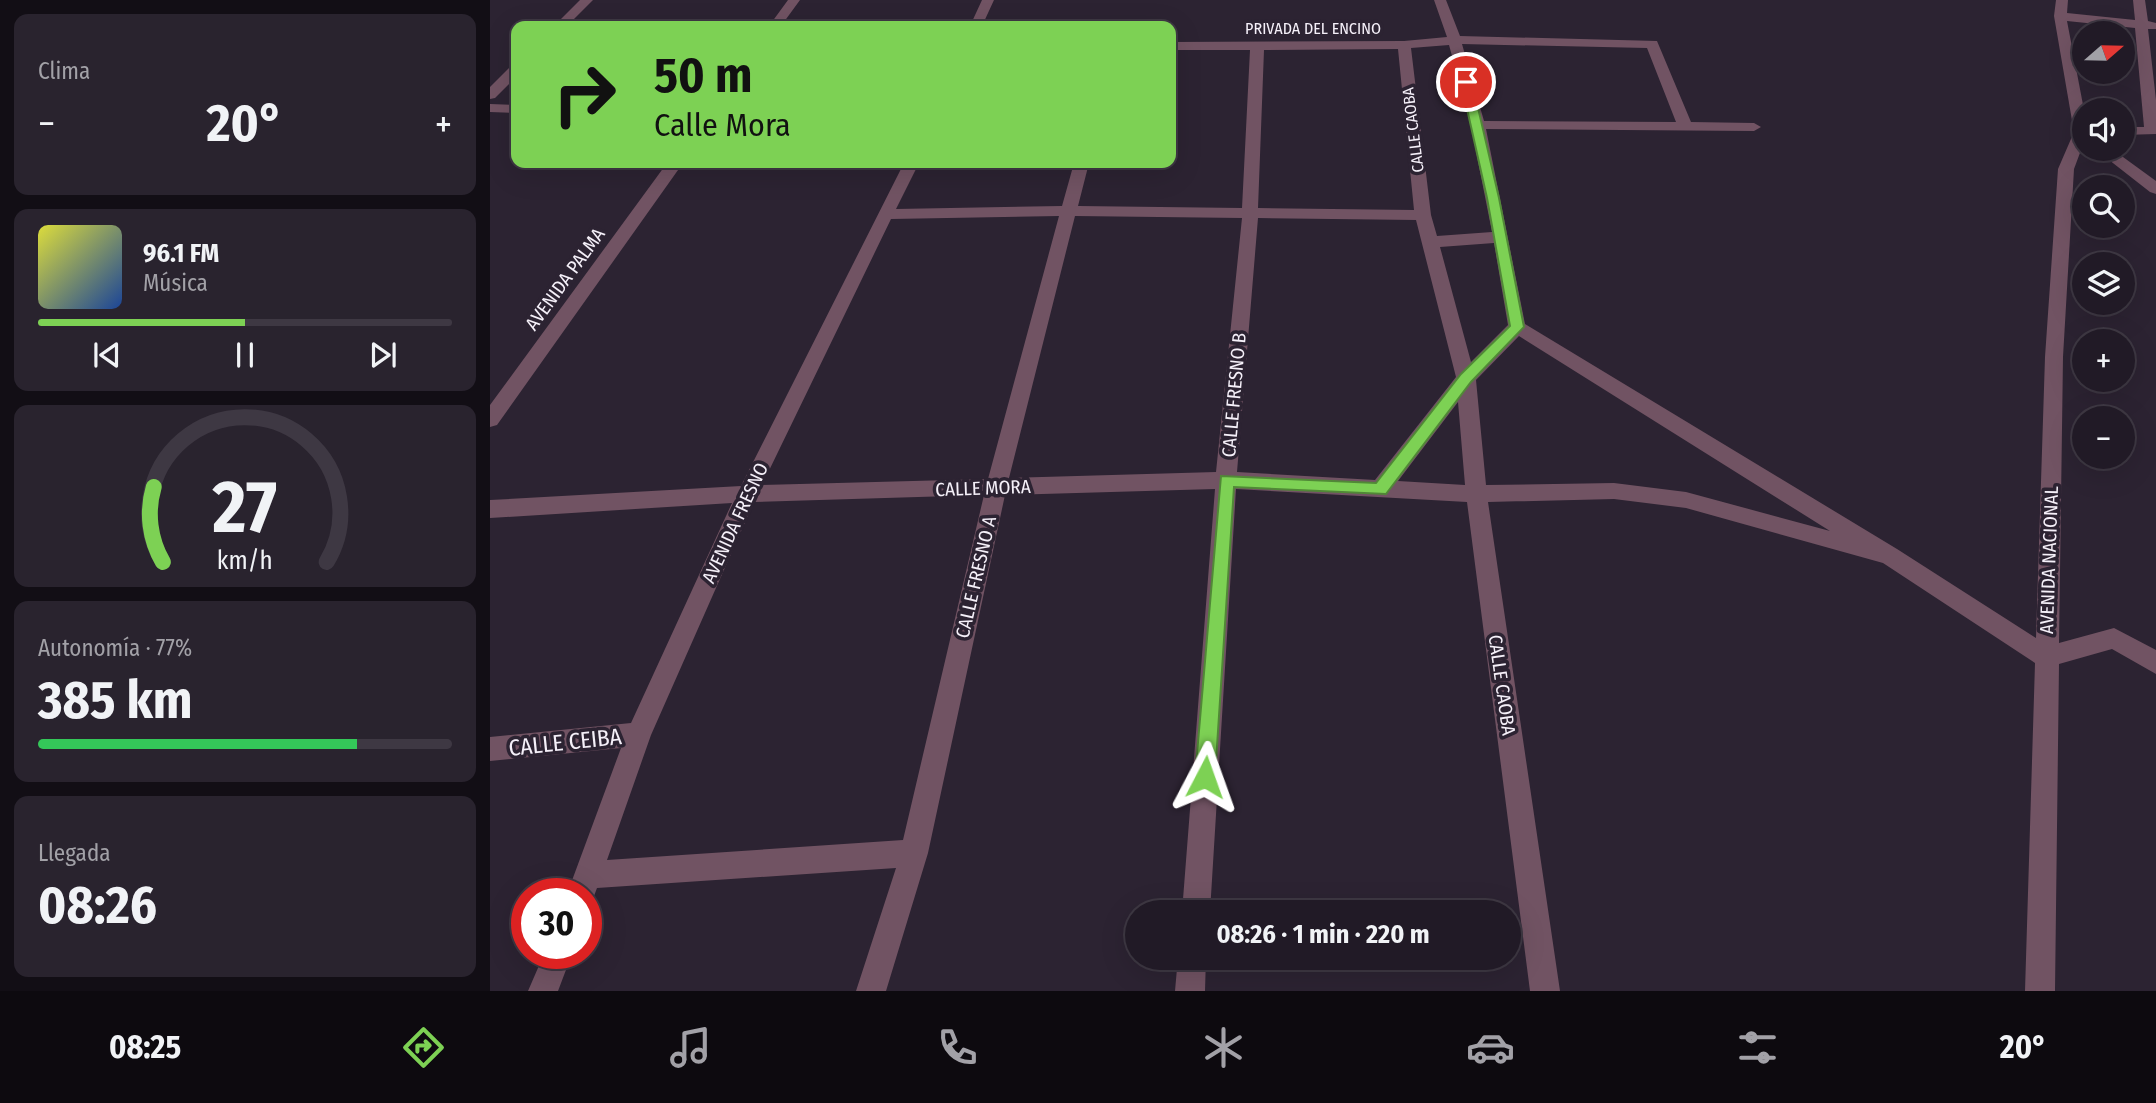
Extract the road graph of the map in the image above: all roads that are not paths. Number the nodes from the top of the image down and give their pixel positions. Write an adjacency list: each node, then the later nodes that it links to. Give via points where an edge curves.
1 (587, 0): 7 (street)
2 (794, 0): 8 (street)
3 (988, 0): 9 (street)
4 (1440, 0): 11 (street)
5 (2139, 0): 10 (street)
6 (2061, 8): 10 (street); 17 (street, AVENIDA NACIONAL)
7 (565, 21)
8 (779, 21)
9 (978, 21)
10 (2149, 26): 23 (street, via 2152,131)
11 (1456, 40): 12 (street, PRIVADA DEL ENCINO); 20 (street); 21 (street, PRIVADA DEL ENCINO, via 1652,44)
12 (1404, 45): 14 (street, PRIVADA DEL ENCINO); 33 (street, CALLE CAOBA)
13 (1176, 46): 14 (street, PRIVADA DEL ENCINO)
14 (1257, 46): 31 (street, CALLE FRESNO B)
15 (511, 74): 16 (street)
16 (490, 95)
17 (2077, 98)
18 (490, 108): 19 (street)
19 (511, 109)
20 (1478, 125): 21 (street); 34 (street)
21 (1685, 125): 22 (street)
22 (1754, 127)
23 (2135, 131)
24 (2072, 156): 46 (street, AVENIDA NACIONAL, via 2066,169 2054,357)
25 (2119, 161): 29 (street)
26 (671, 168): 38 (street, AVENIDA PALMA)
27 (908, 168): 32 (street, AVENIDA FRESNO)
28 (1080, 168): 30 (street, CALLE FRESNO A)
29 (2156, 189)
30 (1069, 211): 31 (street); 32 (street); 40 (street, CALLE FRESNO A)
31 (1250, 214): 33 (street); 39 (street, CALLE FRESNO B)
32 (884, 215): 42 (street, AVENIDA FRESNO)
33 (1423, 215): 35 (street, CALLE CAOBA)
34 (1501, 237): 35 (street); 36 (street)
35 (1430, 242): 37 (street, CALLE CAOBA)
36 (1517, 327): 37 (street); 45 (street)
37 (1466, 378): 41 (street); 43 (street, CALLE CAOBA)
38 (490, 420)
39 (1226, 481): 40 (street, CALLE MORA); 41 (street, CALLE MORA); 53 (street, CALLE FRESNO B)
40 (996, 488): 42 (street, CALLE MORA); 50 (street, CALLE FRESNO A)
41 (1380, 489): 43 (street, CALLE MORA)
42 (747, 494): 44 (street, CALLE MORA); 48 (street, AVENIDA FRESNO)
43 (1476, 494): 45 (street, CALLE MORA, via 1614,491 1686,500); 59 (street, CALLE CAOBA)
44 (490, 509)
45 (1889, 556): 46 (street)
46 (2046, 657): 47 (street, via 2114,638); 60 (street, AVENIDA NACIONAL)
47 (2156, 663)
48 (639, 734): 49 (street, CALLE CEIBA); 51 (street, AVENIDA FRESNO)
49 (490, 749)
50 (914, 853): 52 (street); 57 (street, CALLE FRESNO A)
51 (587, 878)
52 (602, 882)
53 (1197, 900)
54 (552, 969): 56 (street)
55 (1191, 970): 58 (street)
56 (543, 991)
57 (872, 991)
58 (1190, 991)
59 (1545, 991)
60 (2040, 991)

